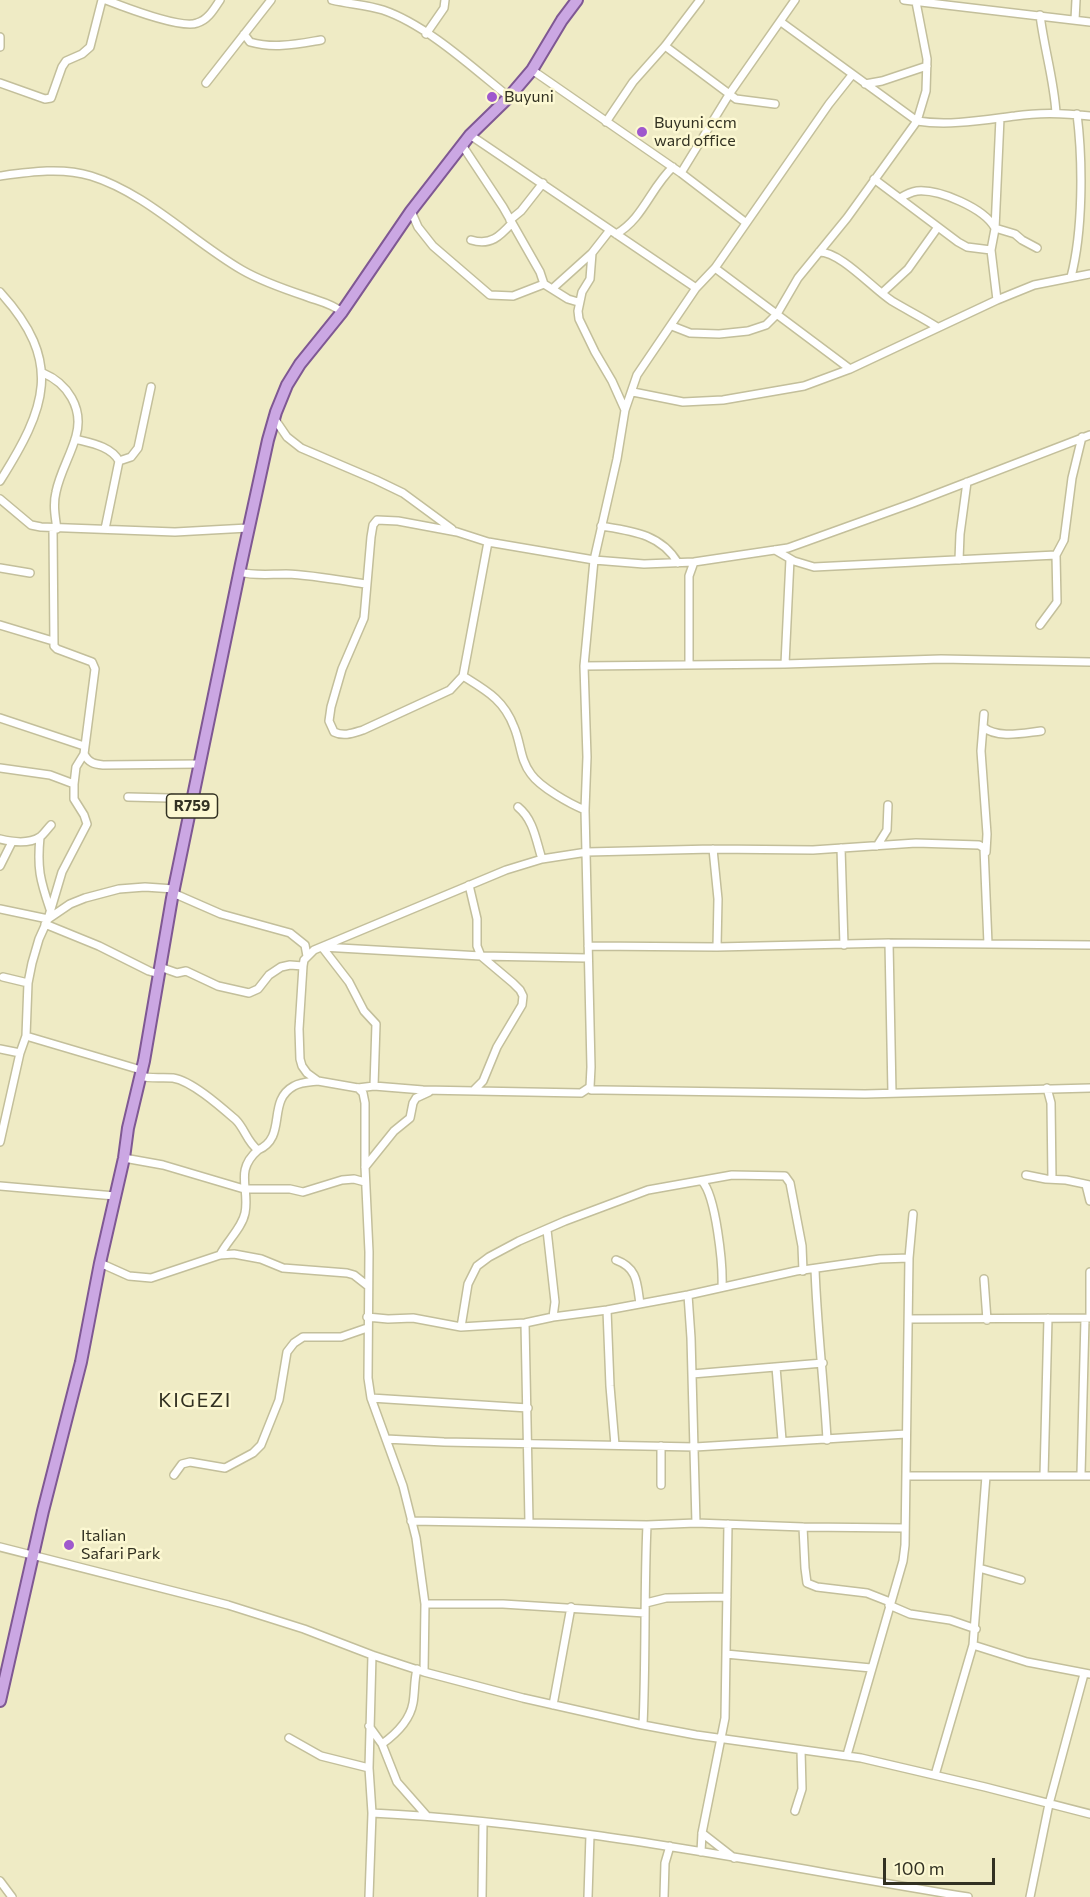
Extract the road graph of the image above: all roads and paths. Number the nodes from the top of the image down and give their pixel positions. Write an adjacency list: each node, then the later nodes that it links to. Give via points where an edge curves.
1 (104, 0): 2 (street, via 182,24 196,24 206,19); 26 (street, via 90,47 66,61 51,98)
2 (220, 0)
3 (271, 0): 17 (street)
4 (332, 0): 11 (street)
5 (445, 0): 18 (street, via 444,8)
6 (578, 0): 24 (main road, R759)
7 (700, 0): 21 (street)
8 (795, 0): 15 (street)
9 (904, 0): 12 (street)
10 (1076, 0): 14 (street)
11 (351, 2): 18 (street, via 407,20)
12 (916, 2): 13 (street); 23 (street)
13 (1040, 15): 14 (street); 32 (street)
14 (1075, 20): 16 (street)
15 (781, 22): 25 (street); 29 (street)
16 (1090, 22)
17 (244, 34): 20 (street, via 250,42 268,46); 27 (street)
18 (426, 34): 30 (street)
19 (0, 38): 22 (street)
20 (321, 40)
21 (665, 46): 29 (street); 37 (street, via 633,82)
22 (0, 47)
23 (927, 66): 28 (street); 36 (street, via 926,91)
24 (532, 70): 30 (main road, R759); 37 (street)
25 (852, 75): 28 (street); 49 (street)
26 (0, 83)
27 (207, 83)
28 (865, 84): 36 (street)
29 (730, 93): 31 (street, via 736,99); 41 (street)
30 (509, 98): 38 (main road, R759)
31 (775, 104)
32 (1056, 113): 33 (street); 35 (street)
33 (1077, 114): 34 (street); 60 (street, via 1081,170 1079,229)
34 (1090, 116)
35 (1000, 118): 36 (street); 51 (street)
36 (917, 121): 43 (street)
37 (606, 122): 40 (street)
38 (470, 135): 39 (main road, R759); 45 (street)
39 (462, 145): 47 (main road, R759); 48 (street)
40 (673, 167): 41 (street); 52 (street, via 640,212 626,227)
41 (681, 173): 49 (street)
42 (0, 176): 44 (street); 68 (street, via 33,171 90,175 122,189 242,270 334,305)
43 (874, 179): 46 (street); 56 (street)
44 (0, 182)
45 (543, 183): 48 (street); 52 (street)
46 (900, 198): 50 (street); 51 (street, via 919,191 941,194 976,209)
47 (411, 211): 61 (street, via 433,246 490,295 513,296); 68 (main road, R759)
48 (511, 222): 53 (street, via 498,238); 61 (street)
49 (746, 222): 58 (street)
50 (938, 228): 55 (street, via 967,247); 65 (street, via 908,269)
51 (994, 228): 54 (street, via 1016,234); 55 (street)
52 (613, 232): 57 (street); 62 (street)
53 (471, 240)
54 (1037, 248)
55 (991, 250): 66 (street)
56 (819, 252): 65 (street, via 837,257); 69 (street)
57 (592, 253): 63 (street); 67 (street, via 590,279)
58 (714, 268): 62 (street); 69 (street)
59 (1090, 274): 60 (street)
60 (1071, 277): 66 (street, via 1034,285)
61 (544, 284): 63 (street)
62 (696, 288): 70 (street)
63 (552, 289): 67 (street)
64 (0, 292): 73 (street, via 34,340)
65 (882, 294): 71 (street)
66 (997, 300): 71 (street)
67 (578, 302): 76 (street, via 579,320)
68 (342, 312): 77 (main road, R759, via 300,364)
69 (777, 314): 70 (street, via 766,325 748,331 690,333); 72 (street)
70 (672, 326): 75 (street, via 646,359)
71 (937, 327): 72 (street)
72 (849, 369): 75 (street, via 804,386 723,400 683,402)
73 (43, 373): 80 (street, via 60,383 75,404); 82 (street, via 28,434)
74 (151, 387): 81 (street, via 138,448)
75 (633, 392): 76 (street)
76 (625, 410): 85 (street)
77 (274, 418): 86 (main road, R759); 89 (street, via 287,437 301,448 403,493)
78 (1090, 435): 79 (street)
79 (1082, 437): 83 (street); 92 (street, via 1064,540)
80 (75, 439): 81 (street, via 101,447); 87 (street, via 55,498)
81 (119, 461): 88 (street)
82 (0, 481)
83 (967, 482): 91 (street, via 831,534); 95 (street)
84 (0, 499): 87 (street, via 31,525)
85 (601, 526): 94 (street); 97 (street, via 648,535 661,543)
86 (248, 528): 88 (street); 99 (main road, R759)
87 (55, 529): 88 (street); 104 (street)
88 (105, 530)
89 (457, 532): 90 (street); 101 (street, via 377,520 373,525)
90 (488, 542): 94 (street); 109 (street)
91 (775, 550): 93 (street); 96 (street)
92 (1056, 555): 95 (street); 103 (street, via 1058,602)
93 (790, 559): 95 (street, via 808,566 829,567); 106 (street)
94 (594, 560): 97 (street); 108 (street)
95 (959, 560)
96 (694, 562): 97 (street); 107 (street, via 689,576)
97 (678, 563)
98 (0, 568): 100 (street)
99 (239, 572): 101 (street, via 255,576 314,576); 115 (main road, R759)
100 (30, 573)
101 (365, 584): 109 (street, via 364,618 331,707 329,721 334,732 349,735 363,730 450,690)
102 (0, 625): 104 (street)
103 (1040, 625)
104 (53, 641): 114 (street, via 57,649 87,659 95,669)
105 (1090, 662): 106 (street, via 941,659)
106 (785, 664): 107 (street)
107 (689, 665): 108 (street)
108 (585, 666): 122 (street)
109 (463, 676): 122 (street, via 494,695 504,709 532,776)
110 (984, 714): 112 (street)
111 (0, 717): 114 (street)
112 (983, 727): 113 (street, via 999,734); 131 (street)
113 (1041, 731)
114 (84, 750): 115 (street, via 93,764); 117 (street)
115 (200, 764): 119 (main road, R759)
116 (0, 768): 117 (street)
117 (74, 784): 137 (street, via 74,799 87,824 62,872)
118 (128, 797): 119 (street)
119 (193, 802): 135 (main road, R759)
120 (888, 805): 127 (street, via 887,830)
121 (518, 807): 132 (street, via 528,816)
122 (585, 810): 130 (street)
123 (51, 825): 124 (street)
124 (40, 837): 126 (street); 137 (street, via 39,877)
125 (0, 839): 126 (street)
126 (12, 842): 133 (street)
127 (877, 846): 128 (street); 131 (street, via 971,844 984,848)
128 (841, 848): 129 (street); 141 (street)
129 (713, 849): 130 (street); 145 (street)
130 (587, 852): 132 (street); 143 (street)
131 (985, 855): 140 (street)
132 (542, 860): 134 (street)
133 (0, 866)
134 (469, 885): 144 (street); 147 (street)
135 (174, 891): 138 (street, via 145,886 119,889 78,901); 146 (street, via 221,914 290,933 305,945); 150 (main road, R759)
136 (0, 909): 138 (street)
137 (50, 909): 138 (street)
138 (47, 922): 150 (street, via 149,971); 152 (street)
139 (889, 943): 140 (street); 141 (street); 165 (street)
140 (988, 944): 142 (street)
141 (844, 945): 145 (street)
142 (1090, 945)
143 (588, 946): 145 (street); 148 (street)
144 (322, 947): 146 (street); 147 (street); 158 (street, via 376,1024)
145 (717, 947)
146 (307, 956): 149 (street)
147 (481, 956): 148 (street); 163 (street, via 523,996 483,1081)
148 (587, 958): 159 (street)
149 (303, 966): 150 (street, via 281,967 249,993 220,987 186,971); 157 (street, via 300,1059 307,1073)
150 (159, 970): 156 (main road, R759)
151 (3, 977): 152 (street)
152 (28, 983): 153 (street)
153 (26, 1036): 155 (street); 156 (street)
154 (0, 1049): 155 (street)
155 (20, 1053): 166 (street)
156 (140, 1073): 167 (street, via 151,1079 172,1078 189,1085 238,1122); 168 (main road, R759)
157 (318, 1081): 160 (street); 167 (street, via 287,1091 276,1111 276,1131 270,1142)
158 (374, 1086): 160 (street); 164 (street)
159 (590, 1087): 163 (street, via 581,1093); 165 (street)
160 (358, 1088): 169 (street, via 365,1103)
161 (1047, 1088): 162 (street); 165 (street); 171 (street, via 1051,1103)
162 (1090, 1088)
163 (475, 1089): 164 (street)
164 (434, 1090): 169 (street, via 416,1098 410,1118)
165 (892, 1093)
166 (0, 1142)
167 (258, 1150): 176 (street, via 245,1169)
168 (124, 1158): 176 (street); 177 (main road, R759)
169 (364, 1167): 173 (street)
170 (1026, 1175): 171 (street)
171 (1052, 1179): 174 (street)
172 (702, 1181): 180 (street, via 648,1190); 186 (street, via 732,1175 785,1176 790,1183); 190 (street, via 708,1190 722,1258)
173 (365, 1182): 176 (street, via 342,1180 303,1192); 189 (street)
174 (1088, 1185): 178 (street)
175 (0, 1186): 177 (street)
176 (244, 1189): 181 (street, via 244,1213)
177 (115, 1196): 184 (main road, R759)
178 (1090, 1201)
179 (913, 1214): 182 (street)
180 (547, 1230): 195 (street, via 555,1302); 201 (street, via 516,1242 477,1266 468,1284)
181 (220, 1255): 184 (street, via 151,1278 129,1276); 189 (street, via 261,1259 283,1268 347,1273)
182 (909, 1258): 185 (street); 198 (street)
183 (616, 1260): 192 (street, via 633,1272)
184 (99, 1263): 231 (main road, R759, via 81,1362)
185 (815, 1269): 186 (street); 203 (street)
186 (803, 1270): 190 (street)
187 (1090, 1272): 197 (street)
188 (984, 1279): 199 (street)
189 (368, 1286): 194 (street)
190 (722, 1287): 191 (street)
191 (688, 1295): 192 (street); 205 (street)
192 (640, 1304): 193 (street)
193 (607, 1310): 195 (street); 213 (street)
194 (367, 1317): 201 (street, via 413,1318); 202 (street)
195 (553, 1317): 200 (street)
196 (1048, 1318): 197 (street); 199 (street); 220 (street)
197 (1088, 1318): 216 (street)
198 (909, 1319): 199 (street); 208 (street)
199 (987, 1320)
200 (525, 1323): 201 (street); 207 (street)
201 (461, 1327)
202 (367, 1328): 206 (street); 217 (street, via 341,1337 303,1337 294,1343 287,1352 279,1400 261,1445 225,1468 190,1462 182,1464)
203 (823, 1363): 204 (street); 211 (street)
204 (776, 1367): 205 (street); 210 (street)
205 (692, 1374): 215 (street)
206 (371, 1398): 207 (street); 209 (street)
207 (528, 1408): 212 (street)
208 (906, 1434): 211 (street); 218 (street)
209 (386, 1439): 212 (street); 223 (street)
210 (782, 1440): 211 (street); 215 (street)
211 (827, 1440)
212 (528, 1443): 213 (street); 224 (street)
213 (615, 1445): 214 (street)
214 (661, 1446): 215 (street); 222 (street)
215 (695, 1447): 225 (street)
216 (1081, 1474): 220 (street); 221 (street)
217 (174, 1475)
218 (906, 1476): 219 (street); 229 (street)
219 (986, 1476): 220 (street); 232 (street)
220 (1044, 1476)
221 (1090, 1476)
222 (661, 1485)
223 (411, 1521): 224 (street); 236 (street)
224 (529, 1522): 227 (street)
225 (696, 1523): 226 (street); 227 (street)
226 (728, 1524): 228 (street); 234 (street)
227 (647, 1525): 235 (street)
228 (803, 1527): 229 (street); 237 (street, via 807,1582 817,1587 867,1593)
229 (905, 1528): 237 (street, via 903,1561)
230 (0, 1547): 231 (street)
231 (33, 1555): 243 (street, via 228,1605); 247 (main road, R759)
232 (979, 1568): 233 (street); 240 (street)
233 (1021, 1580)
234 (727, 1597): 235 (street, via 666,1598); 242 (street)
235 (646, 1603): 239 (street)
236 (425, 1604): 238 (street); 245 (street)
237 (890, 1604): 240 (street, via 910,1614 950,1620); 244 (street)
238 (571, 1607): 239 (street); 248 (street)
239 (645, 1612): 249 (street)
240 (976, 1629): 241 (street)
241 (973, 1645): 246 (street, via 1027,1662); 257 (street)
242 (726, 1654): 244 (street); 252 (street)
243 (372, 1655): 245 (street); 250 (street)
244 (872, 1668): 255 (street)
245 (421, 1670): 248 (street); 253 (street, via 413,1689 410,1714)
246 (1087, 1674): 258 (street)
247 (0, 1701)
248 (553, 1705): 249 (street)
249 (643, 1725): 252 (street)
250 (369, 1726): 253 (street); 256 (street)
251 (288, 1738): 256 (street, via 321,1756)
252 (721, 1739): 254 (street); 264 (street)
253 (382, 1744): 262 (street, via 397,1782)
254 (801, 1750): 255 (street); 259 (street, via 802,1789)
255 (847, 1755): 257 (street)
256 (369, 1768): 260 (street)
257 (935, 1775): 258 (street)
258 (1049, 1804): 261 (street); 278 (street)
259 (795, 1811)
260 (372, 1813): 262 (street); 272 (street)
261 (1090, 1814)
262 (427, 1816): 263 (street)
263 (483, 1823): 265 (street); 273 (street)
264 (702, 1833): 267 (street); 268 (street)
265 (590, 1835): 266 (street); 274 (street)
266 (670, 1846): 267 (street); 275 (street)
267 (701, 1852): 268 (street)
268 (734, 1858): 270 (street)
269 (0, 1881): 271 (street)
270 (916, 1889): 276 (street); 277 (street)
271 (12, 1897)
272 (369, 1897)
273 (482, 1897)
274 (588, 1897)
275 (664, 1897)
276 (914, 1897)
277 (968, 1897)
278 (1030, 1897)

